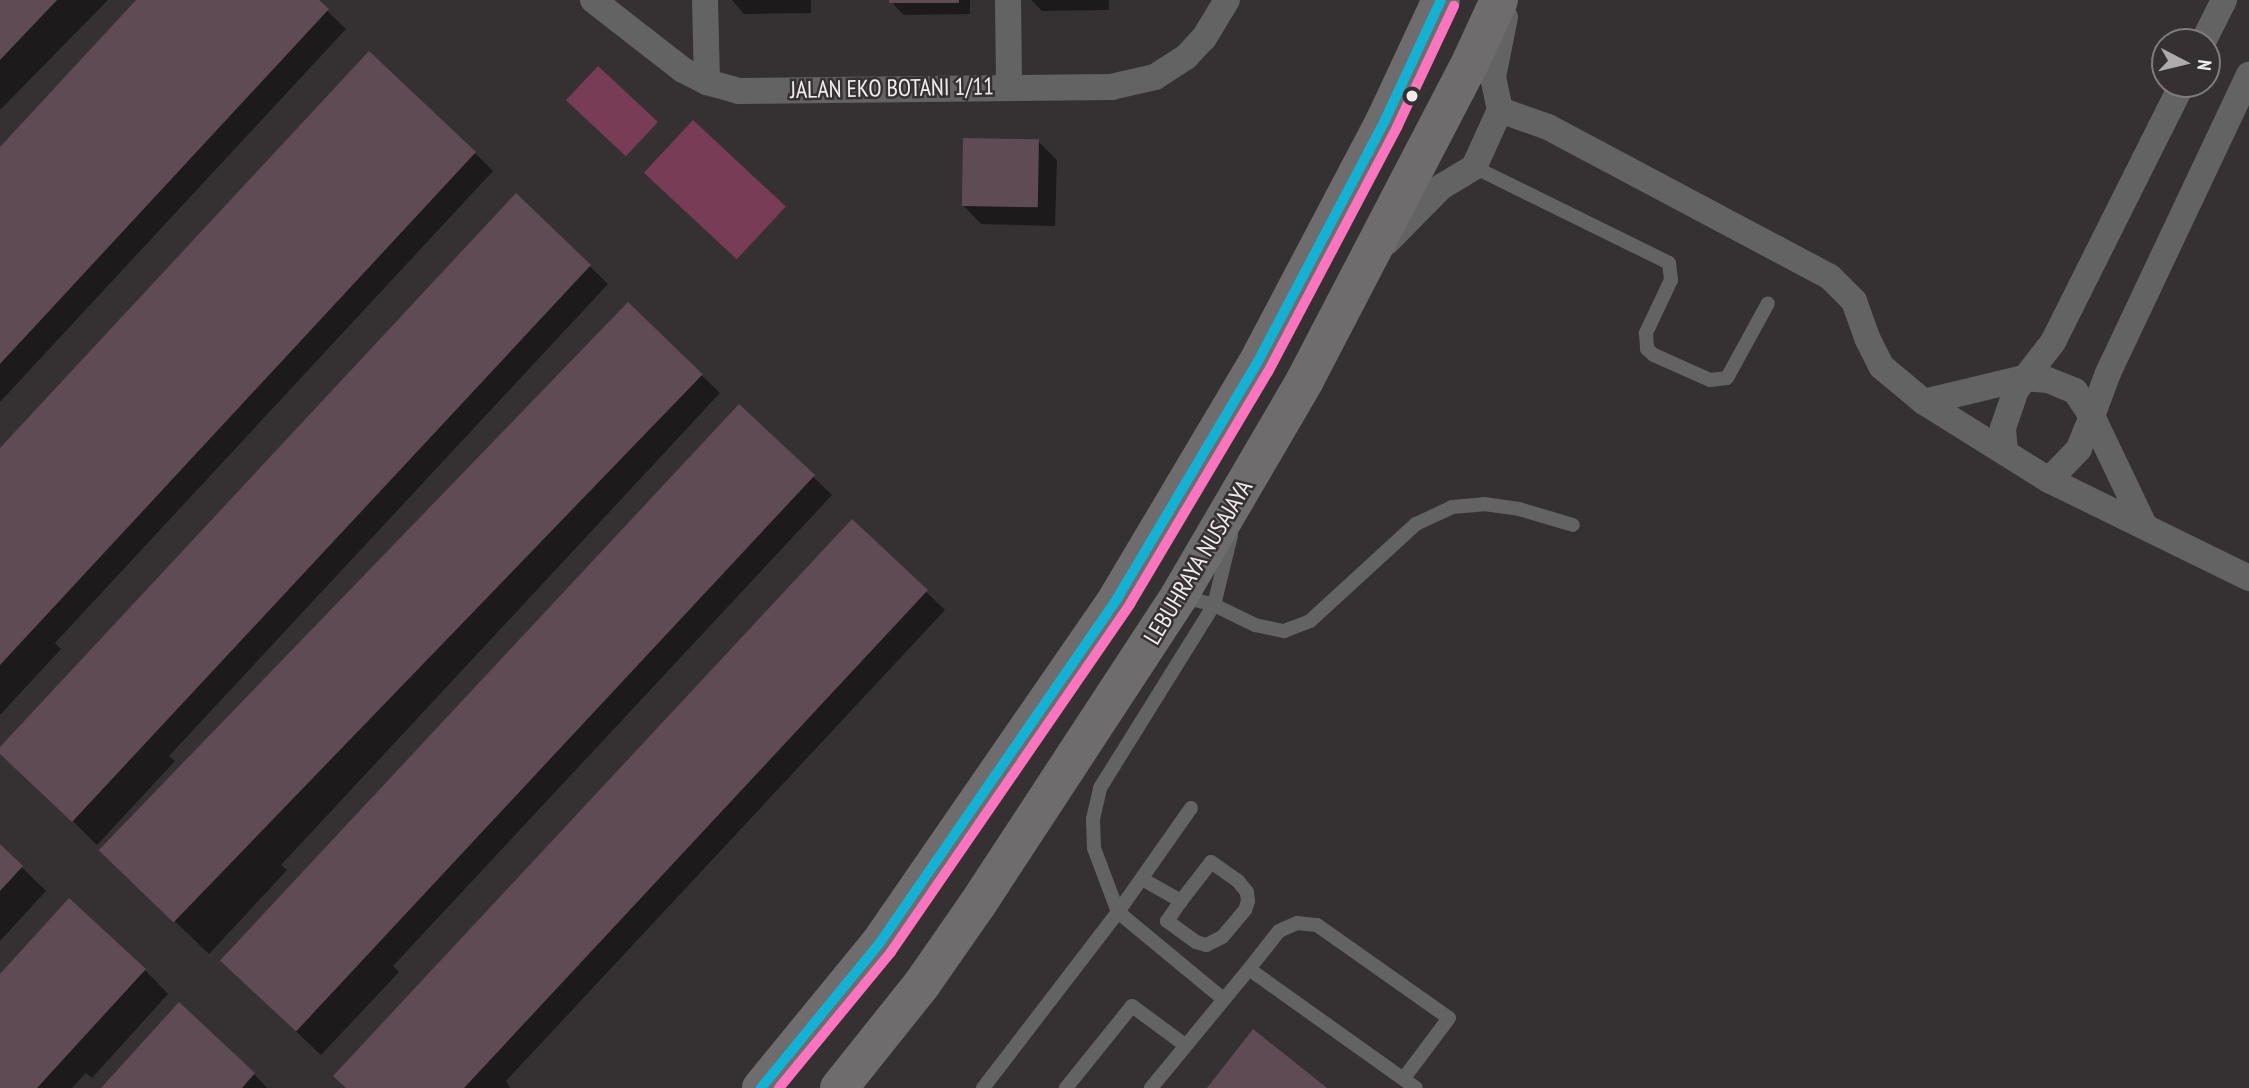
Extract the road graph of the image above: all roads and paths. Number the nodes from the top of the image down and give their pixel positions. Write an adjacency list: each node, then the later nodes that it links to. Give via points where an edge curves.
1 (593, 0): 11 (street, JALAN EKO BOTANI 1/11, via 682,70)
2 (705, 0): 11 (street)
3 (1008, 0): 12 (street)
4 (1227, 0): 12 (street, JALAN EKO BOTANI 1/11, via 1204,38 1186,57 1155,77 1111,87)
5 (1441, 0): 35 (main road, LEBUHRAYA NUSAJAYA, via 1385,120 1256,365 1118,597 879,944)
6 (1500, 0): 16 (main road, LEBUHRAYA NUSAJAYA)
7 (1509, 0): 14 (street, via 1493,77)
8 (2224, 0): 9 (street)
9 (2210, 28)
10 (2249, 75): 20 (street)
11 (707, 82): 12 (street, JALAN EKO BOTANI 1/11, via 739,91)
12 (1009, 87)
13 (2175, 98): 18 (street, via 2053,342)
14 (1500, 110): 15 (street); 19 (street, via 1548,127 1830,277 1854,300 1882,367)
15 (1474, 167): 16 (street, via 1441,187); 17 (lane, via 1669,263 1671,280 1646,333 1647,349 1654,355 1710,380 1727,378)
16 (1367, 263): 26 (main road, LEBUHRAYA NUSAJAYA, via 1241,493)
17 (1768, 303)
18 (2024, 378): 19 (street); 20 (street, via 2048,380 2075,391); 21 (street, via 2006,414)
19 (1924, 402): 21 (street)
20 (2092, 416): 22 (street, via 2079,449); 24 (street)
21 (2005, 452): 22 (street)
22 (2049, 480): 24 (street)
23 (1573, 525): 26 (lane, via 1519,509 1452,506 1416,524 1310,621 1284,631 1255,625)
24 (2144, 527): 25 (street)
25 (2249, 578)
26 (1197, 600): 30 (lane, via 1100,788 1093,819 1094,848); 36 (main road, LEBUHRAYA NUSAJAYA, via 946,950)
27 (1191, 808): 28 (lane)
28 (1142, 879): 29 (lane); 30 (lane)
29 (1181, 901): 29 (lane, via 1167,921 1206,945 1222,937 1248,901 1238,881 1211,862)
30 (1118, 912): 32 (lane); 37 (lane)
31 (1249, 969): 32 (lane); 34 (lane); 34 (lane, via 1279,931 1297,923 1317,925 1448,1018)
32 (1223, 999): 33 (lane)
33 (1185, 1045): 38 (lane, via 1132,1006); 39 (lane)
34 (1404, 1078): 40 (lane)
35 (761, 1088)
36 (839, 1088)
37 (982, 1088)
38 (1066, 1088)
39 (1151, 1088)
40 (1416, 1088)

